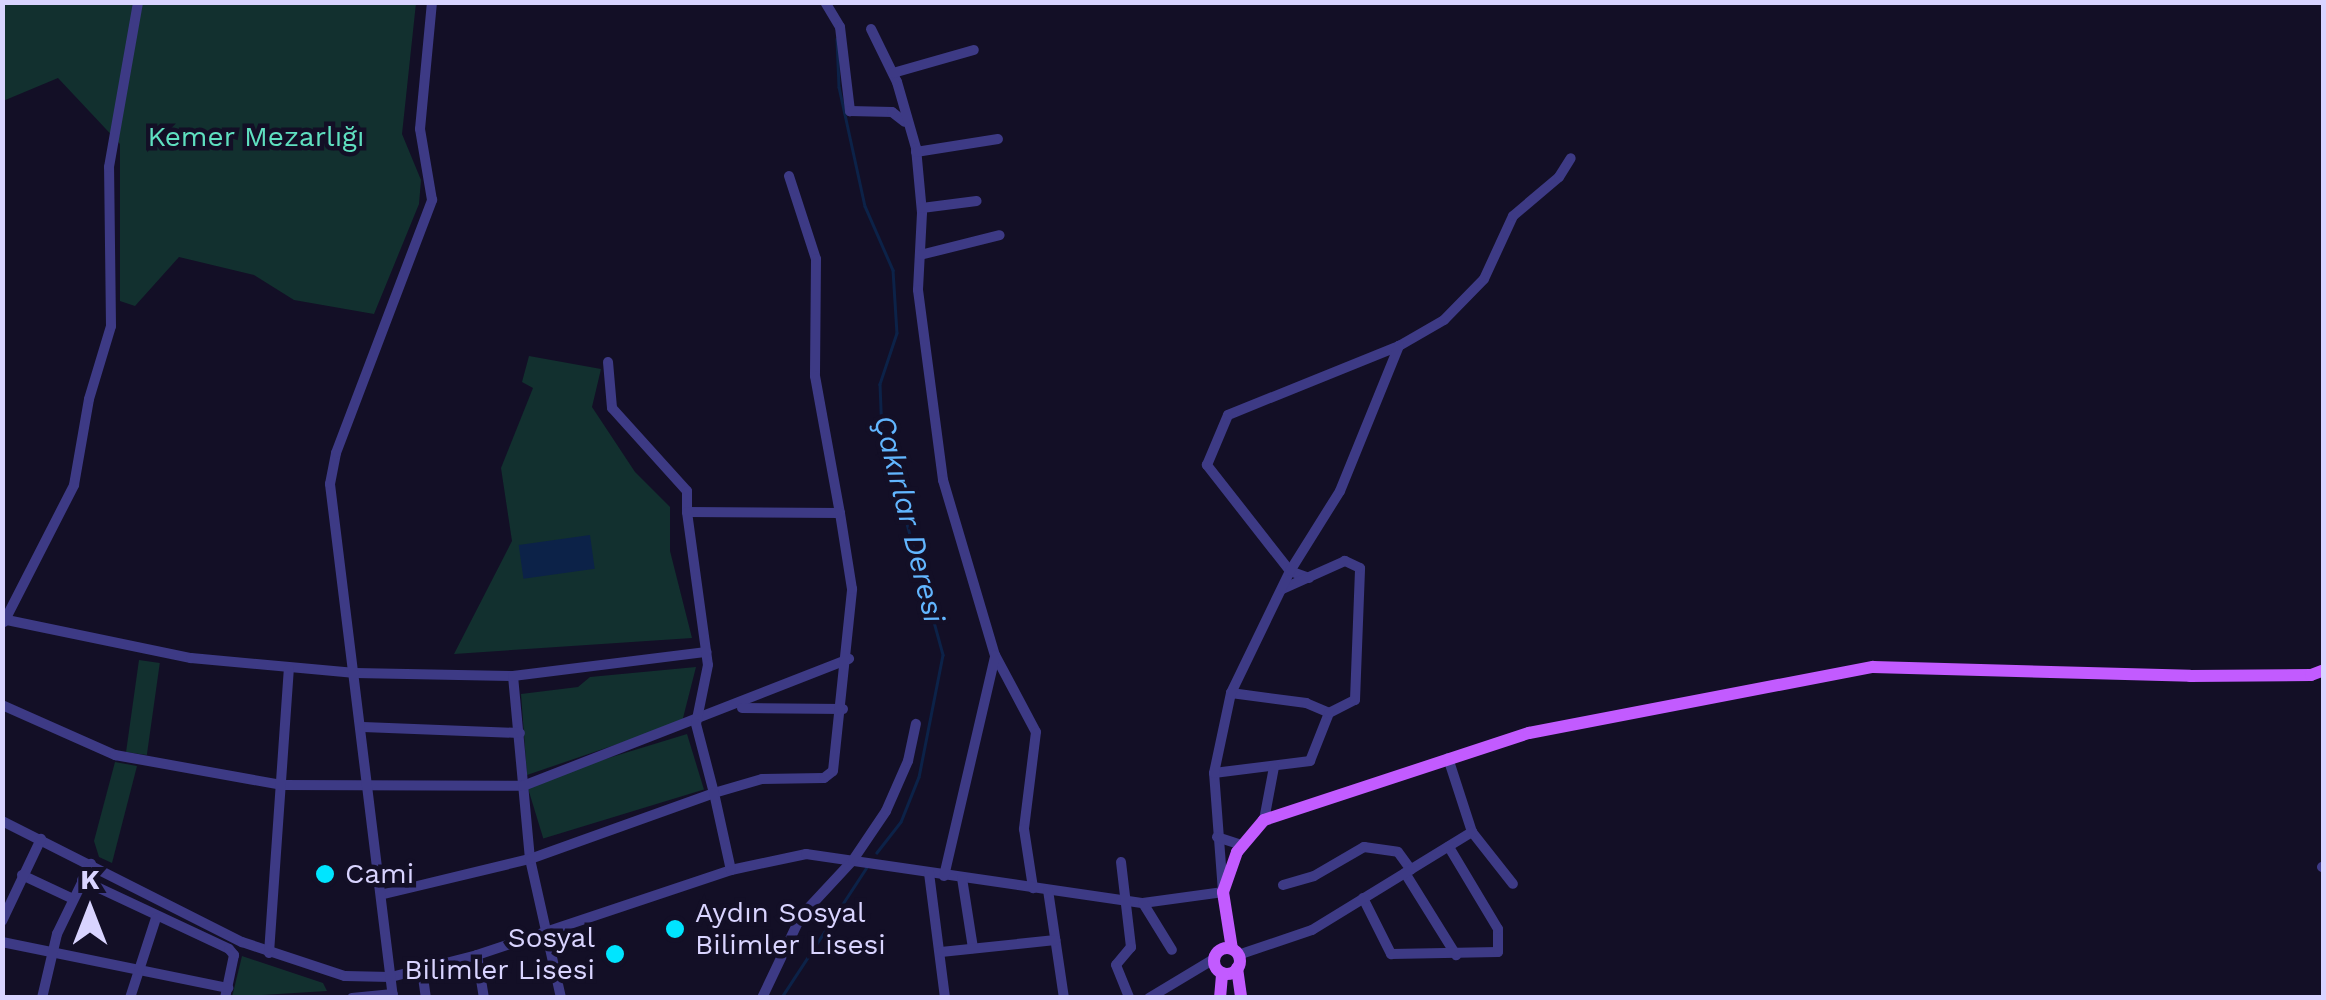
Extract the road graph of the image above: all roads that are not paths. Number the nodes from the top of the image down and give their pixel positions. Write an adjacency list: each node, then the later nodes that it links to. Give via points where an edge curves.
1 (138, 2): 23 (street, via 109,167 111,326 88,399 74,485)
2 (432, 2): 29 (street, via 420,128 432,200 336,452 330,484)
3 (826, 2): 7 (street, via 840,27 850,111 892,112)
4 (871, 29): 6 (street)
5 (974, 50): 6 (street)
6 (893, 73): 7 (street)
7 (911, 132): 9 (street)
8 (998, 139): 9 (street)
9 (916, 152): 13 (street)
10 (1570, 158): 16 (street, via 1559,177 1514,216 1474,292 1444,320)
11 (789, 176): 19 (street, via 816,258 815,376)
12 (977, 201): 13 (street)
13 (922, 208): 15 (street)
14 (1000, 236): 15 (street)
15 (920, 255): 25 (street, via 924,369 942,480)
16 (1399, 346): 20 (street, via 1340,490); 20 (street, via 1233,411 1207,465)
17 (608, 362): 18 (street, via 612,408 687,490)
18 (687, 512): 19 (street); 24 (street)
19 (840, 513): 26 (street, via 852,589)
20 (1290, 571): 21 (street); 22 (street)
21 (1309, 578): 22 (street); 35 (street, via 1352,560 1364,588 1355,700)
22 (1281, 589): 31 (street)
23 (4, 621): 27 (street, via 173,655)
24 (707, 652): 30 (street); 36 (street)
25 (996, 655): 62 (street); 67 (street, via 1036,732 1024,829)
26 (849, 660): 33 (street); 34 (street)
27 (289, 668): 29 (street); 43 (street)
28 (2324, 670): 40 (main road, via 2190,676 1873,668 1529,732)
29 (355, 673): 30 (street); 38 (street)
30 (513, 676): 39 (street)
31 (1231, 693): 35 (street, via 1303,702); 42 (street)
32 (2, 705): 43 (street, via 115,755)
33 (736, 708): 34 (street); 36 (street)
34 (843, 709): 46 (street, via 837,758 824,778 762,780)
35 (1330, 713): 41 (street, via 1310,761)
36 (696, 724): 44 (street); 46 (street)
37 (916, 724): 55 (street, via 900,784)
38 (363, 727): 39 (street); 45 (street)
39 (520, 733): 44 (street)
40 (1448, 758): 47 (main road); 49 (street)
41 (1274, 767): 42 (street); 47 (street)
42 (1214, 773): 50 (street)
43 (281, 785): 45 (street); 85 (street)
44 (523, 786): 45 (street); 54 (street)
45 (372, 788): 70 (street)
46 (714, 793): 54 (street); 58 (street)
47 (1264, 820): 52 (main road)
48 (2, 821): 51 (street)
49 (1472, 832): 53 (street); 66 (street)
50 (1217, 837): 52 (street); 69 (street)
51 (41, 840): 57 (street); 61 (street)
52 (1241, 844): 69 (main road)
53 (1450, 847): 59 (street); 86 (street, via 1500,940 1493,955)
54 (530, 859): 70 (street); 78 (street)
55 (853, 860): 58 (street, via 806,854); 60 (street); 100 (street, via 801,916)
56 (1122, 862): 74 (street)
57 (91, 864): 64 (street); 85 (street)
58 (731, 870): 78 (street)
59 (1408, 872): 65 (street, via 1398,852 1364,847 1314,876); 73 (street); 86 (street)
60 (929, 873): 62 (street); 84 (street)
61 (22, 876): 71 (street); 72 (street)
62 (944, 876): 63 (street)
63 (962, 878): 67 (street); 81 (street)
64 (82, 880): 72 (street); 76 (street)
65 (1283, 884)
66 (1513, 884)
67 (1033, 888): 68 (street)
68 (1048, 890): 74 (street); 79 (street)
69 (1223, 892): 75 (street); 88 (main road)
70 (384, 894): 91 (street)
71 (6, 898): 77 (street)
72 (73, 898): 83 (street)
73 (1363, 898): 86 (street, via 1391,954); 88 (street, via 1298,936)
74 (1126, 900): 75 (street); 103 (street, via 1132,946 1116,965)
75 (1143, 903): 82 (street)
76 (156, 918): 89 (street); 92 (street, via 234,955)
77 (2, 921)
78 (548, 936): 87 (street); 99 (street)
79 (1055, 940): 81 (street); 102 (street)
80 (2, 942): 83 (street)
81 (973, 948): 84 (street)
82 (1172, 950)
83 (52, 952): 89 (street); 94 (street)
84 (941, 952): 101 (street)
85 (269, 953): 91 (street, via 345,976)
86 (1456, 955)
87 (477, 956): 90 (street); 98 (street)
88 (1223, 962): 104 (street); 105 (main road); 106 (main road)
89 (138, 970): 92 (street); 95 (street)
90 (422, 970): 91 (street); 97 (street)
91 (391, 977): 93 (street)
92 (226, 993)
93 (393, 996): 96 (street)
94 (42, 998)
95 (130, 998)
96 (352, 998)
97 (426, 998)
98 (484, 998)
99 (561, 998)
100 (762, 998)
101 (945, 998)
102 (1064, 998)
103 (1129, 998)
104 (1149, 998)
105 (1220, 998)
106 (1241, 998)

